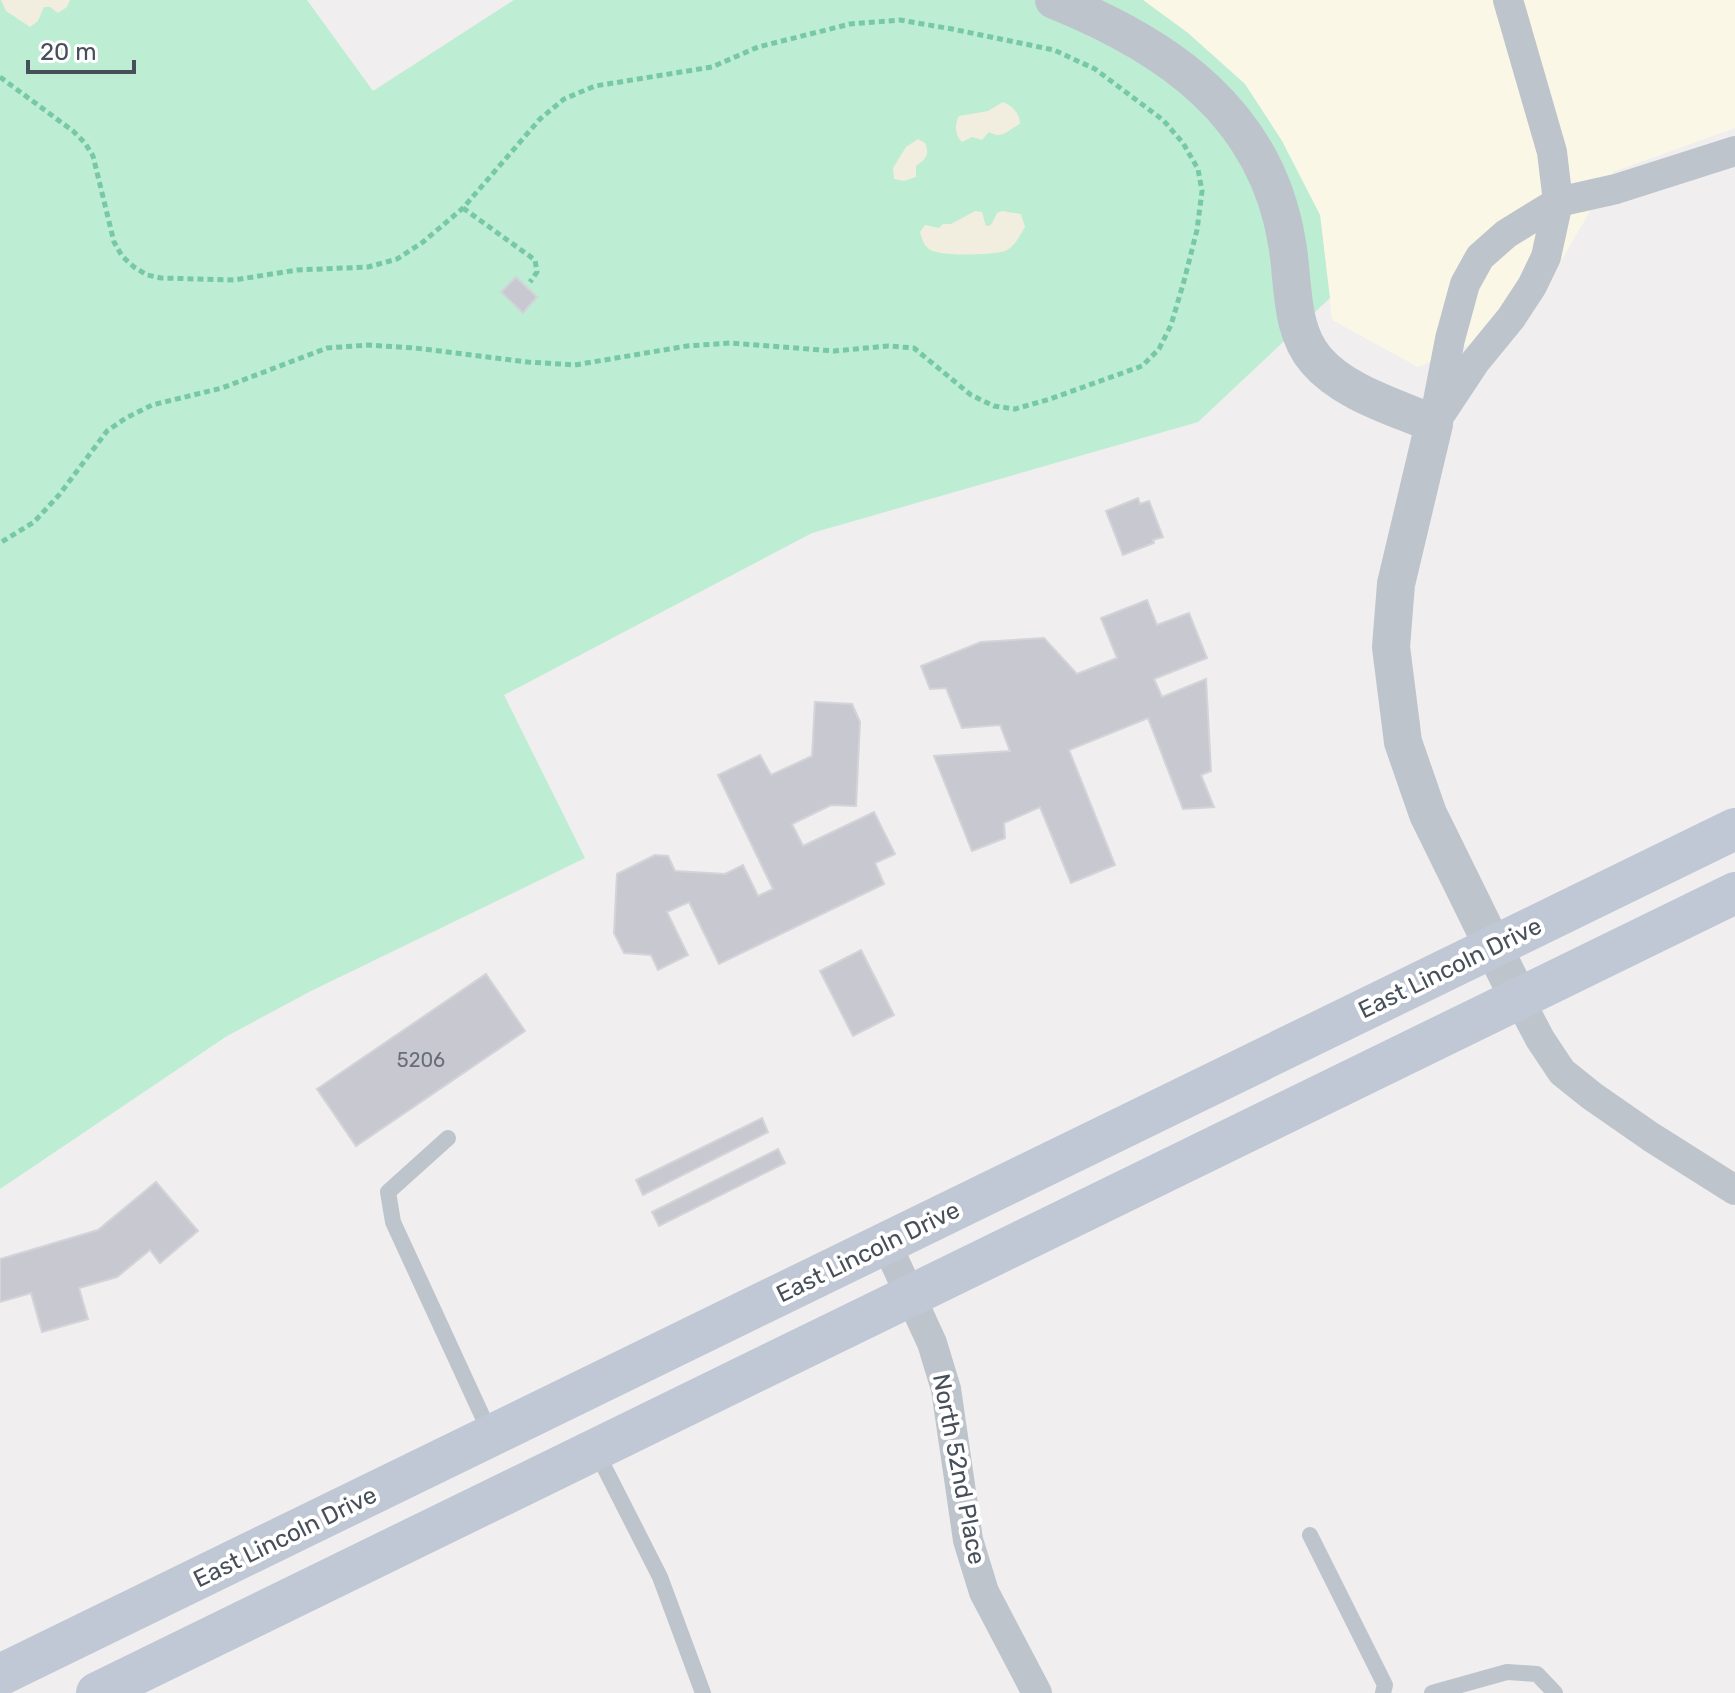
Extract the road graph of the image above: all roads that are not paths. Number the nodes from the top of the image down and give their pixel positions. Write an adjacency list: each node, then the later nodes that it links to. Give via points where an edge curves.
1 (1054, 0): 5 (street, via 1136,38 1224,108 1250,142 1278,199 1296,313 1314,358 1350,387)
2 (1508, 0): 4 (street, via 1552,152)
3 (1735, 151): 4 (street)
4 (1558, 202): 5 (street, via 1546,257 1532,286); 5 (street, via 1480,257 1465,284)
5 (1434, 424): 8 (street, via 1396,584 1391,647 1408,757 1428,814)
6 (1735, 829): 8 (main road, East Lincoln Drive)
7 (1735, 893): 9 (main road)
8 (1494, 947): 9 (street); 12 (main road, East Lincoln Drive)
9 (1519, 999): 11 (street, via 1562,1072); 13 (main road)
10 (448, 1138): 14 (lane, via 388,1192 393,1222)
11 (1735, 1190)
12 (886, 1243): 13 (street, North 52nd Place); 14 (main road, East Lincoln Drive)
13 (911, 1295): 15 (main road); 20 (street, North 52nd Place, via 946,1389 968,1540 984,1592)
14 (492, 1437): 17 (main road, East Lincoln Drive)
15 (596, 1451): 18 (main road); 19 (lane, via 660,1577)
16 (1310, 1535): 21 (lane, via 1385,1685)
17 (0, 1675)
18 (97, 1693)
19 (703, 1693)
20 (1037, 1693)
21 (1383, 1693)
22 (1433, 1693): 23 (lane, via 1507,1672 1537,1674)
23 (1555, 1693)

